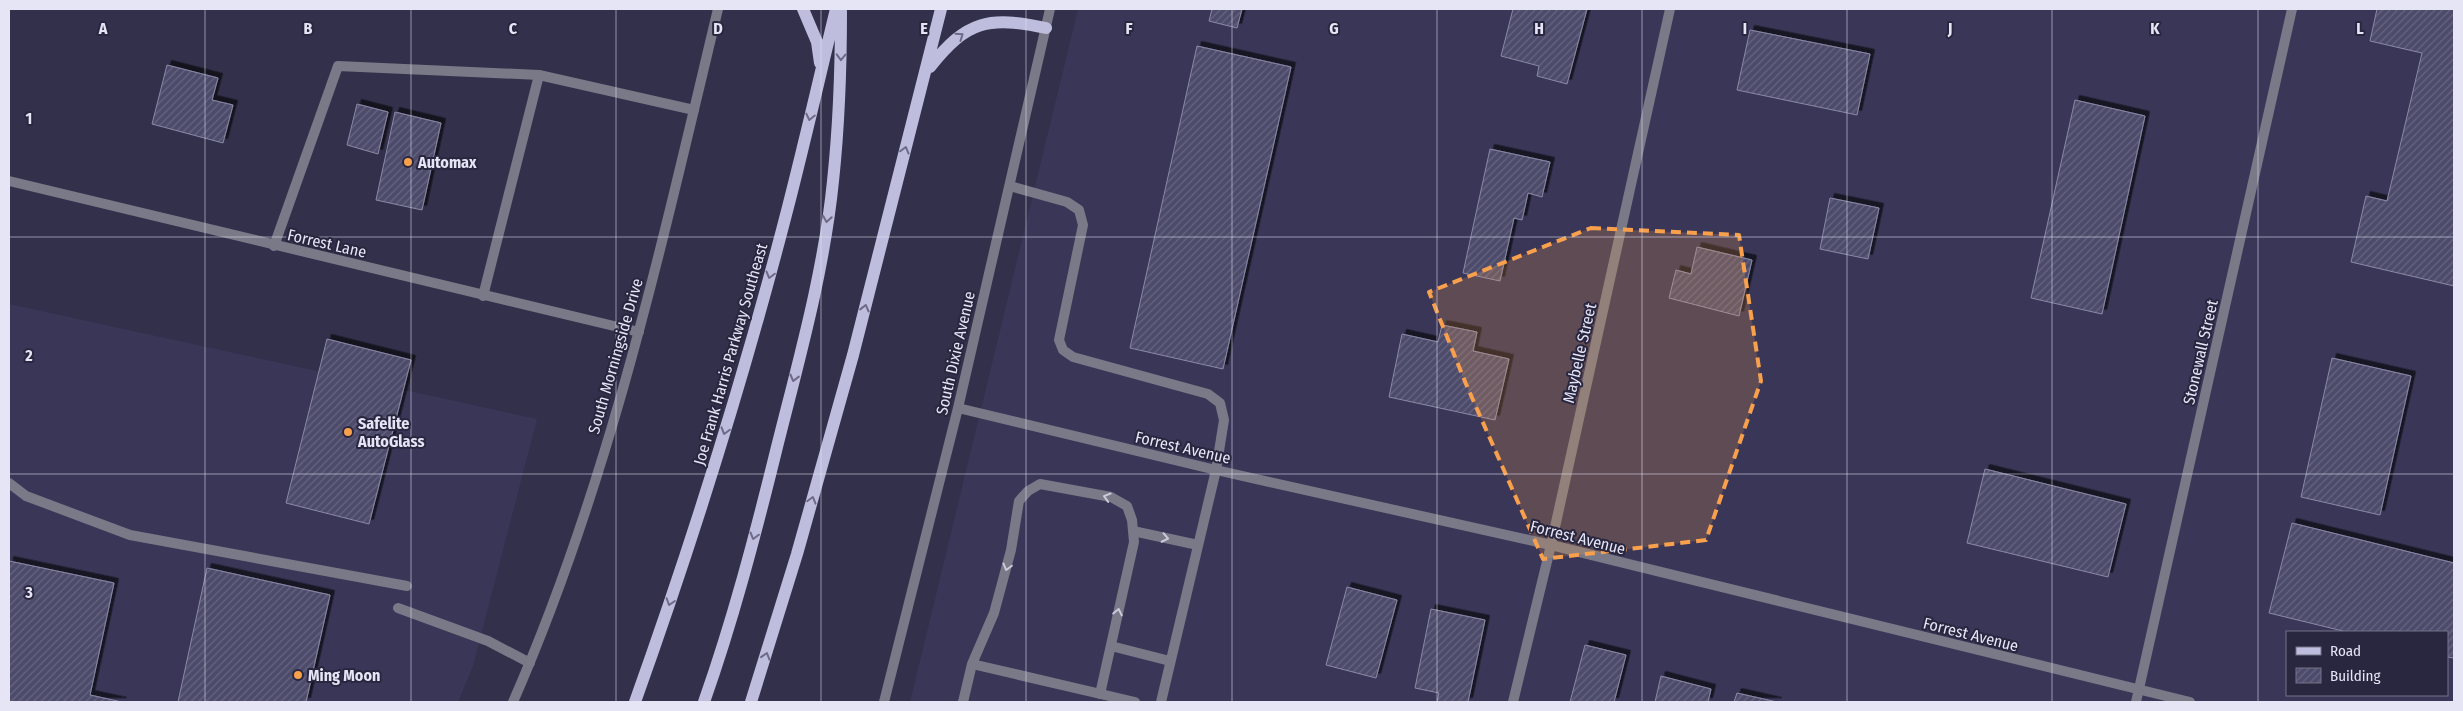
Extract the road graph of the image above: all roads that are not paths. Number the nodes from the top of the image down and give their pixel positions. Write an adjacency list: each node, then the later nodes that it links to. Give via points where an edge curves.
1 (718, 9): 13 (street, South Morningside Drive)
2 (803, 9): 10 (main road, via 817,42)
3 (836, 9): 10 (main road, Joe Frank Harris Parkway Southeast)
4 (841, 9): 35 (main road, one-way to 35, via 837,136 821,255 756,530)
5 (941, 9): 11 (main road)
6 (1050, 9): 9 (street, South Dixie Avenue)
7 (1670, 9): 24 (street, Maybelle Street)
8 (2292, 9): 31 (street, Stonewall Street)
9 (1046, 28): 11 (main road, one-way to 9, via 957,37 978,25 1003,21); 15 (street, South Dixie Avenue)
10 (821, 70): 34 (main road, Joe Frank Harris Parkway Southeast, one-way to 34, via 746,360 688,547)
11 (927, 71): 36 (main road, one-way to 11, via 797,554 853,355)
12 (539, 75): 13 (street); 16 (street, via 338,66); 17 (street)
13 (694, 110): 18 (street, South Morningside Drive)
14 (9, 181): 16 (street, Forrest Lane)
15 (1010, 186): 19 (street, South Dixie Avenue); 20 (street, via 1066,202 1078,210 1084,225 1059,340 1063,350 1073,358 1208,394 1220,403 1224,420)
16 (274, 246): 17 (street, Forrest Lane)
17 (483, 296): 18 (street, Forrest Lane)
18 (639, 332): 29 (street, South Morningside Drive, via 589,498)
19 (958, 408): 20 (street, Forrest Avenue); 37 (street, South Dixie Avenue)
20 (1216, 470): 23 (street); 24 (street, Forrest Avenue)
21 (9, 483): 25 (street, via 26,496 130,534)
22 (1133, 531): 23 (street, one-way to 23); 27 (street, one-way to 22, via 1134,542); 30 (street, one-way to 30, via 1127,506 1112,497 1040,484 1028,491 1019,501 1011,550 994,613)
23 (1198, 545): 28 (street)
24 (1551, 545): 31 (street, Forrest Avenue); 41 (street, Maybelle Street)
25 (407, 586)
26 (398, 608): 29 (street, via 488,641)
27 (1111, 646): 28 (street); 32 (street)
28 (1170, 661): 40 (street)
29 (530, 663): 33 (street, South Morningside Drive)
30 (972, 664): 32 (street); 38 (street)
31 (2139, 691): 42 (street, Stonewall Street); 43 (street, Forrest Avenue)
32 (1100, 694): 39 (street)
33 (513, 702)
34 (635, 702)
35 (704, 702)
36 (750, 702)
37 (884, 702)
38 (963, 702)
39 (1135, 702)
40 (1161, 702)
41 (1513, 702)
42 (2136, 702)
43 (2190, 702)

